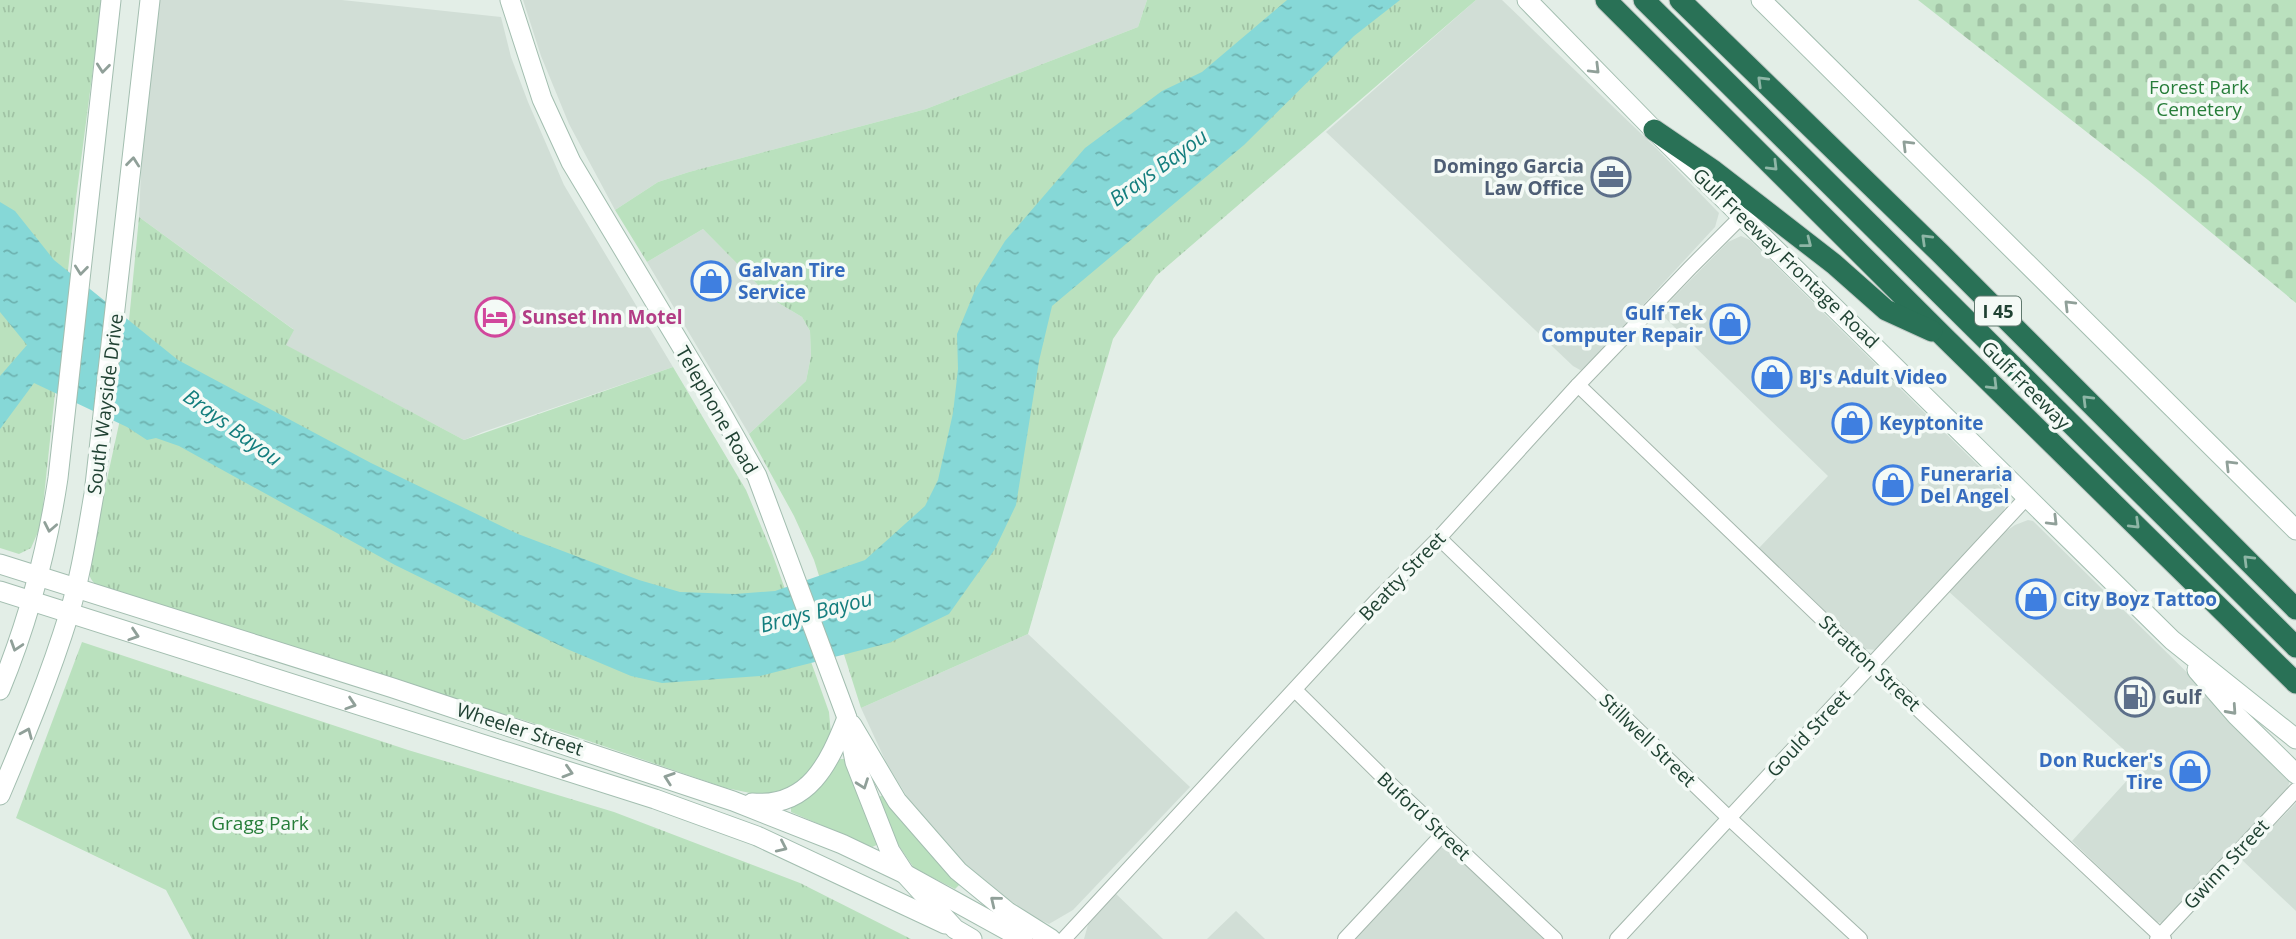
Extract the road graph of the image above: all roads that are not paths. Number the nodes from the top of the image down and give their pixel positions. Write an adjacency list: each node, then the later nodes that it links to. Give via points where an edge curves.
1 (111, 0): 17 (main road, South Wayside Drive, one-way to 17, via 58,478)
2 (150, 0): 18 (main road, South Wayside Drive, one-way to 2, via 94,494)
3 (509, 0): 29 (main road, Telephone Road, via 542,99 571,162 757,476)
4 (1527, 0): 9 (main road, Gulf Freeway Frontage Road, one-way to 9)
5 (1606, 0): 11 (highway, Gulf Freeway, one-way to 11)
6 (1644, 0): 24 (highway, Gulf Freeway)
7 (1680, 0): 21 (highway, Gulf Freeway / I 45, one-way to 7)
8 (1761, 0): 14 (main road, one-way to 8)
9 (1654, 130): 10 (main road, Gulf Freeway Frontage Road); 11 (highway, one-way to 11, via 1812,247 1886,310)
10 (1742, 216): 12 (street, Beatty Street); 13 (main road, Gulf Freeway Frontage Road)
11 (1944, 337): 26 (highway, Gulf Freeway, one-way to 26)
12 (1578, 385): 15 (street, Beatty Street); 25 (street, Stratton Street)
13 (2028, 496): 23 (main road, Gulf Freeway Frontage Road, one-way to 23); 25 (street, Gould Street)
14 (2296, 530)
15 (1439, 538): 28 (street, Beatty Street); 35 (street, Stillwell Street)
16 (0, 564): 17 (main road, Wheeler Street)
17 (39, 575): 18 (main road, Wheeler Street); 20 (main road, South Wayside Drive)
18 (76, 587): 22 (main road, South Wayside Drive); 34 (main road, Wheeler Street, one-way to 18)
19 (0, 592): 20 (main road, Wheeler Street)
20 (31, 601): 22 (main road, Wheeler Street); 27 (main road, South Wayside Drive, one-way to 27)
21 (2296, 609)
22 (69, 614): 33 (main road, South Wayside Drive, one-way to 22, via 32,721); 38 (main road, Wheeler Street, one-way to 38, via 655,799 757,836)
23 (2172, 640): 30 (main road, Gulf Freeway Frontage Road); 31 (main road, one-way to 31, via 2237,716)
24 (2296, 647)
25 (1872, 665): 35 (street, Gould Street); 39 (street, Stratton Street)
26 (2296, 683)
27 (0, 690)
28 (1295, 691): 36 (street, Buford Street); 42 (street, Beatty Street)
29 (847, 717): 34 (main road, via 833,755 796,795 769,804); 37 (main road, Telephone Road, one-way to 37, via 867,796); 41 (main road, Telephone Road, one-way to 29, via 1008,912 958,871 897,801)
30 (2296, 739)
31 (2296, 774)
32 (2296, 790): 39 (street, Gwinn Street)
33 (0, 795)
34 (733, 801): 37 (main road, Wheeler Street)
35 (1730, 818): 45 (street, Gould Street); 46 (street, Stillwell Street)
36 (1443, 834): 43 (street); 44 (street, Buford Street)
37 (905, 874): 38 (main road, Telephone Road); 40 (main road, Wheeler Street)
38 (964, 934)
39 (2160, 938)
40 (1023, 939)
41 (1051, 939)
42 (1064, 939)
43 (1345, 939)
44 (1555, 939)
45 (1617, 939)
46 (1860, 939)

